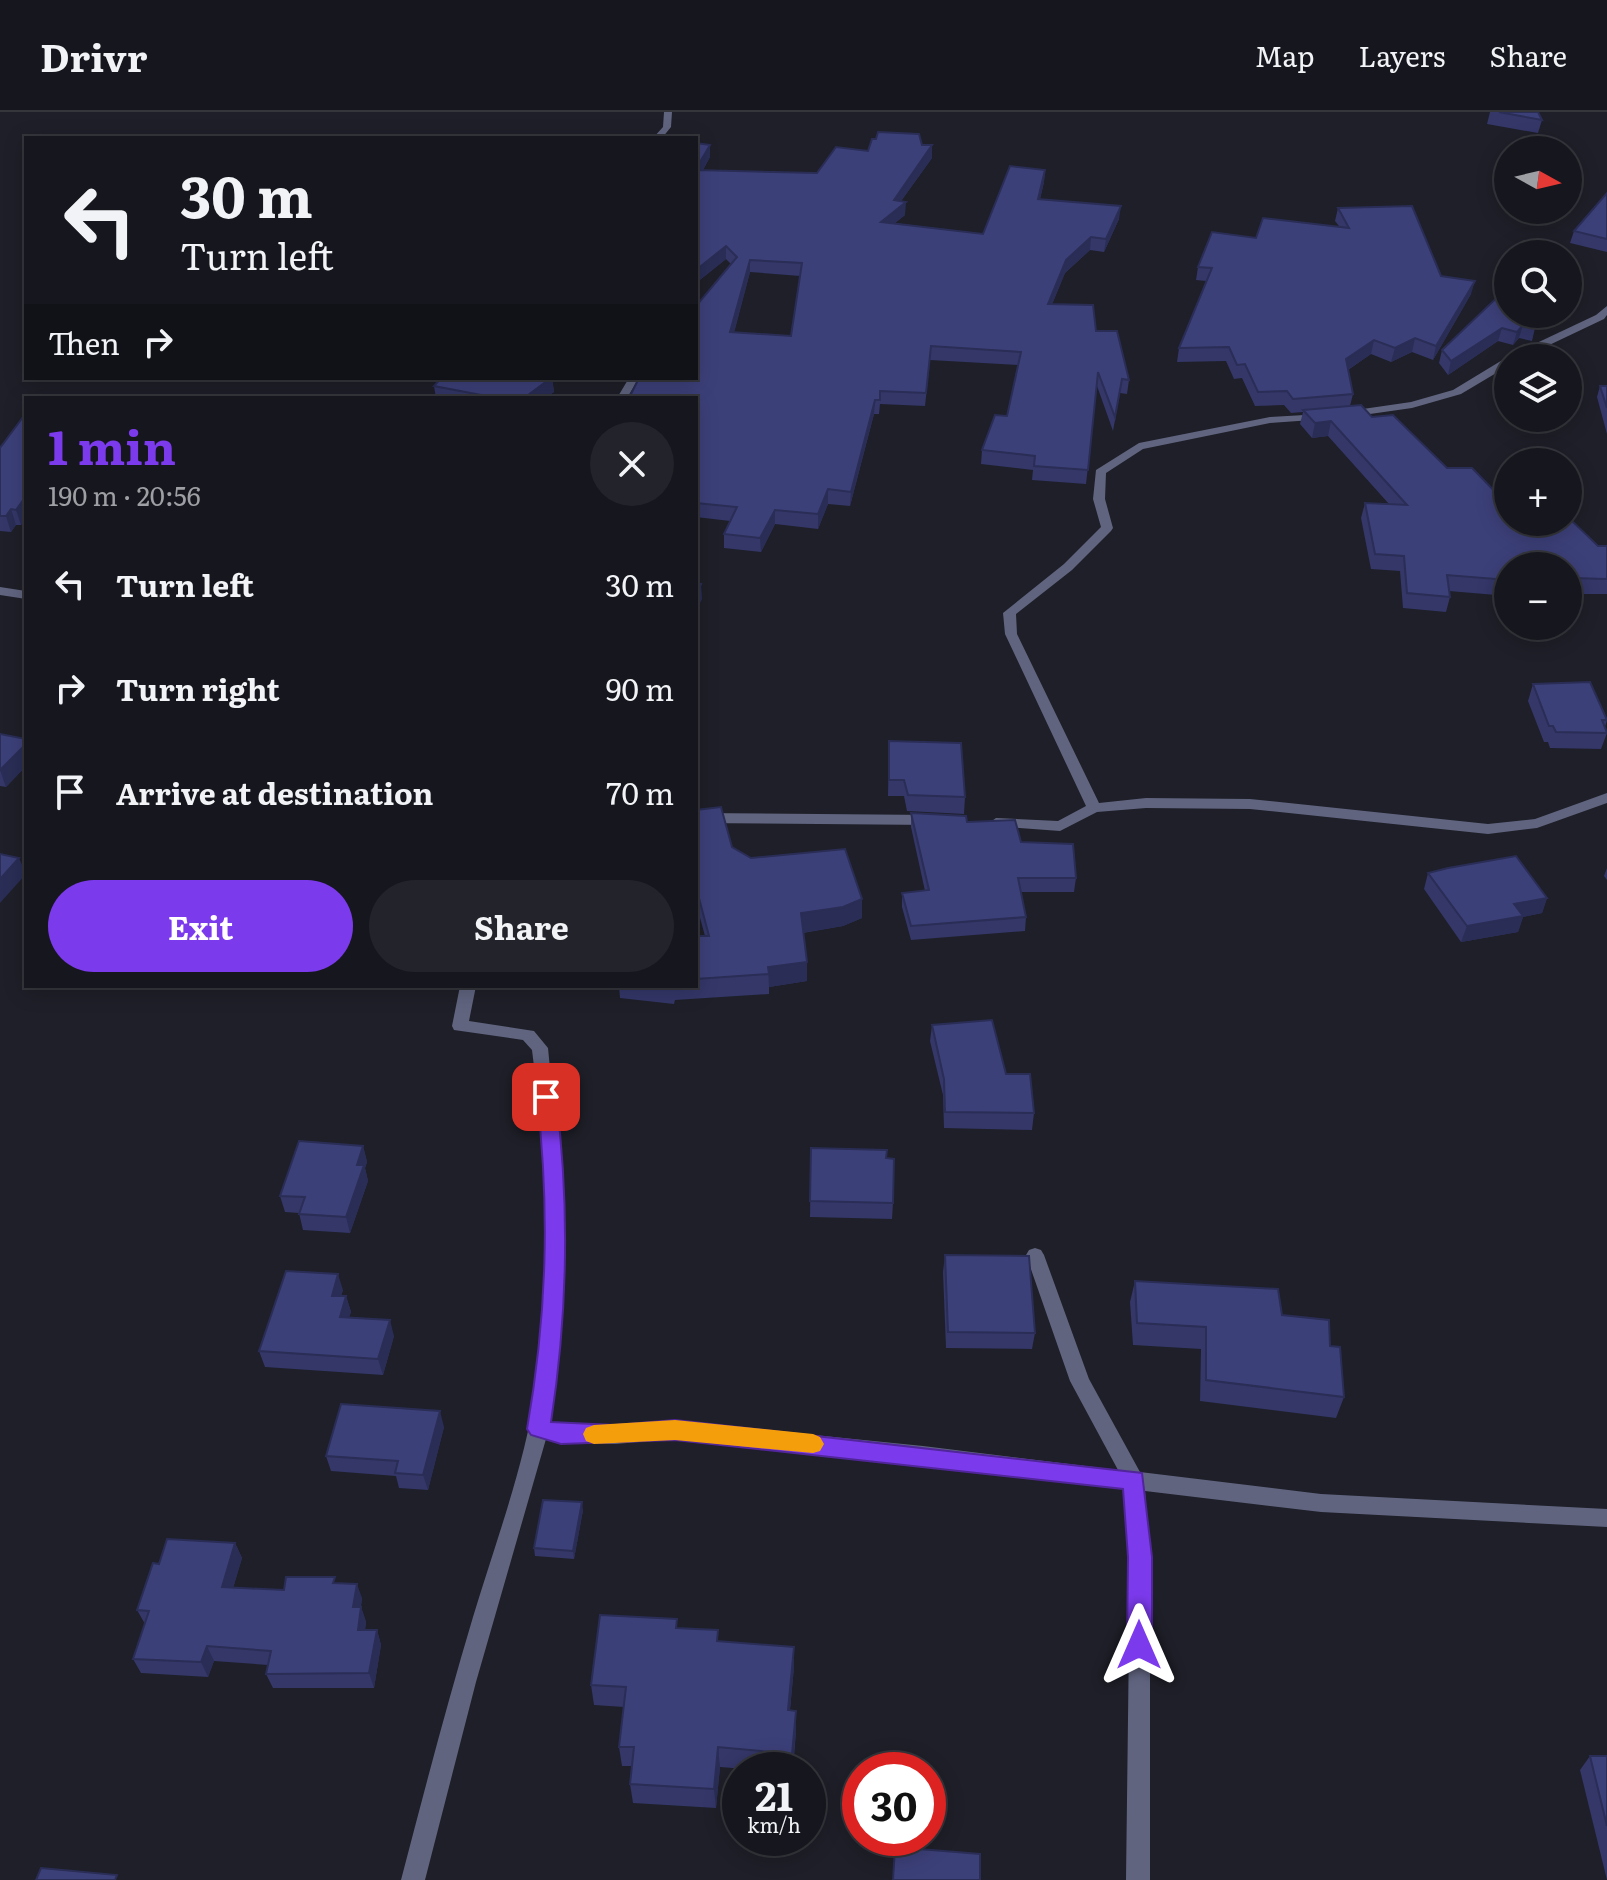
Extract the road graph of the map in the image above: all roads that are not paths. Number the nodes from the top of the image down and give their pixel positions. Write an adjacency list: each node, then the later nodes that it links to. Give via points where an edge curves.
1 (668, 112): 2 (street, via 667,127)
2 (659, 136)
3 (1607, 309): 4 (street)
4 (1543, 344)
5 (1494, 370): 9 (street, via 1457,392 1412,405 1270,420 1139,446 1100,472 1099,499 1107,528 1009,613 1011,634)
6 (0, 591): 7 (street)
7 (24, 595)
8 (1607, 798): 9 (street, via 1537,823 1488,829 1250,804)
9 (1094, 808): 12 (street, via 1060,826)
10 (698, 818): 11 (street)
11 (949, 821)
12 (981, 823)
13 (468, 988): 15 (street, via 460,1026 528,1035 540,1048 556,1177 557,1238 550,1358)
14 (1035, 1255): 16 (street, via 1080,1381)
15 (539, 1429): 16 (street, via 615,1435 675,1430); 18 (street)
16 (1134, 1480): 17 (street, via 1321,1503); 19 (street, via 1140,1557)
17 (1607, 1518)
18 (413, 1880)
19 (1138, 1880)

